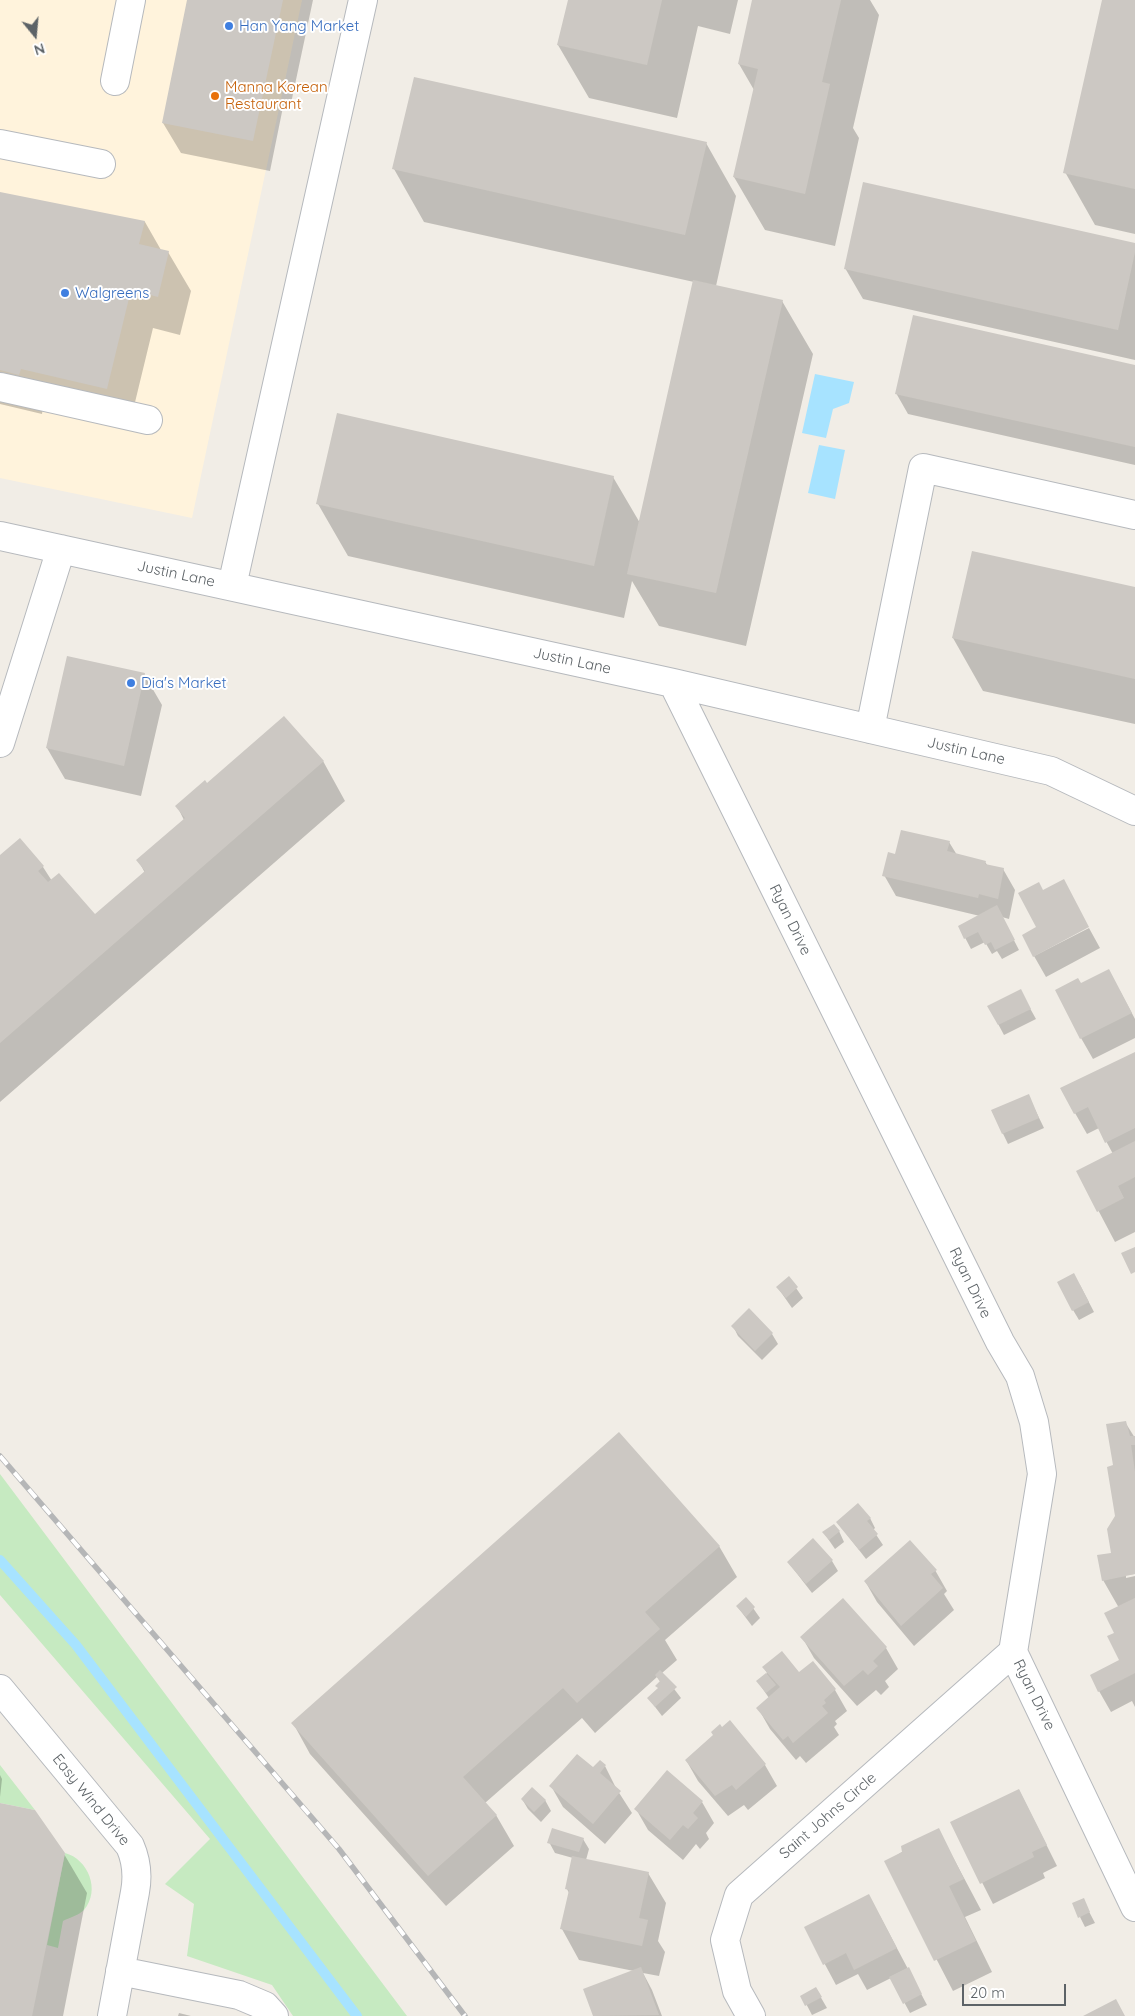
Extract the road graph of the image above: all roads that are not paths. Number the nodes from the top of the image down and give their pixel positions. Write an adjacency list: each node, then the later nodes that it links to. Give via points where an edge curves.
1 (131, 0): 3 (street)
2 (363, 0): 11 (street)
3 (115, 81)
4 (0, 144): 5 (street)
5 (101, 164)
6 (0, 387): 7 (street)
7 (148, 420)
8 (1135, 515): 13 (street, via 923,468)
9 (0, 536): 10 (street, Justin Lane)
10 (61, 549): 11 (street, Justin Lane); 14 (street)
11 (232, 586): 12 (street, Justin Lane)
12 (673, 683): 13 (street, Justin Lane); 16 (street, Ryan Drive, via 1000,1342 1020,1376 1034,1422 1042,1474)
13 (870, 729): 15 (street, Justin Lane, via 1051,771)
14 (0, 743)
15 (1135, 811)
16 (1013, 1652): 18 (street, Ryan Drive); 22 (street, Saint Johns Circle, via 739,1895 725,1940 737,1991)
17 (0, 1689): 19 (street, Easy Wind Drive, via 130,1846 137,1879)
18 (1135, 1907)
19 (120, 1971): 20 (street, Easy Wind Drive); 21 (street, via 239,1994 265,2006)
20 (112, 2016)
21 (274, 2016)
22 (751, 2016)

